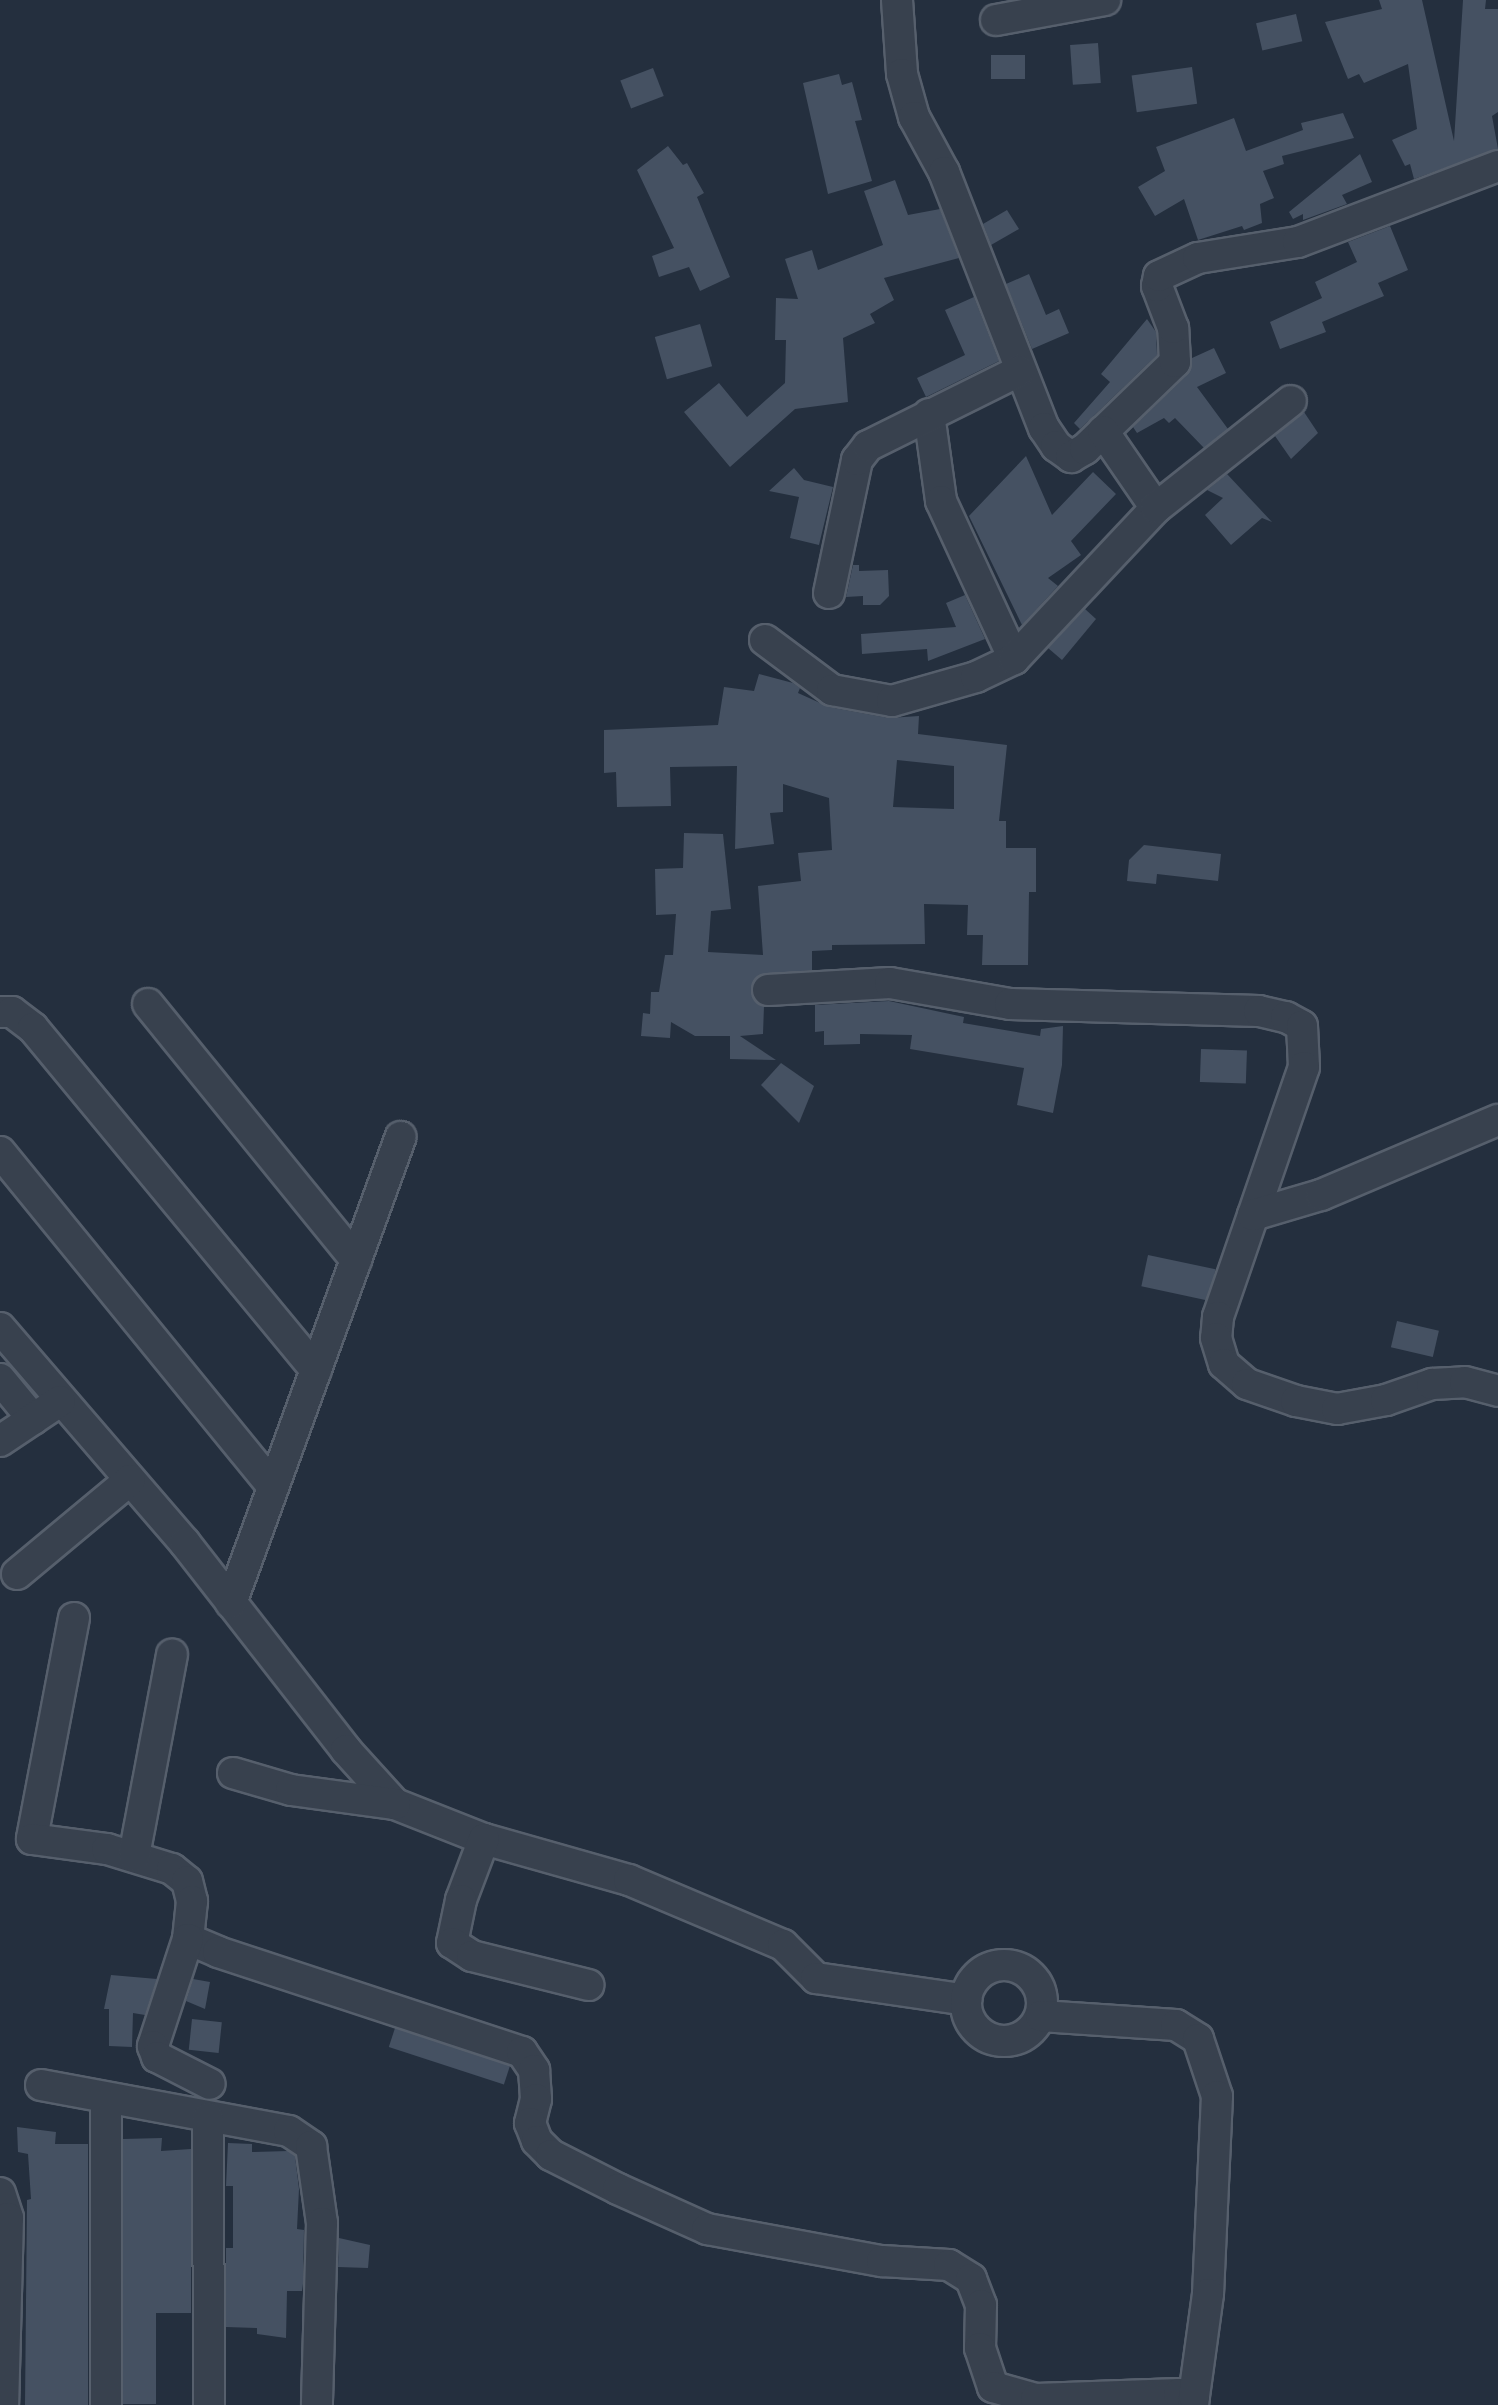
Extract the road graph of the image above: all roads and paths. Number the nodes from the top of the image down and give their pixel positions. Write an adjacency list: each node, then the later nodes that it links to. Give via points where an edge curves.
1 (897, 0): 5 (street, via 902,74 914,117 949,184)
2 (1105, 0): 3 (street)
3 (996, 20)
4 (1498, 166): 8 (street, via 1298,242 1198,258 1159,276 1157,286 1173,328 1175,362)
5 (1019, 372): 7 (street); 8 (street, via 1044,428 1064,455 1077,455)
6 (1291, 401): 9 (street)
7 (929, 414): 10 (street, via 868,446 857,460); 12 (street, via 941,500)
8 (1102, 431): 9 (street)
9 (1156, 508): 12 (street)
10 (829, 593)
11 (765, 640): 12 (street, via 832,690 892,701 976,677)
12 (1014, 659)
13 (768, 990): 19 (street, via 890,983 1010,1004 1231,1010 1286,1017 1302,1026 1304,1067)
14 (148, 1004): 20 (street)
15 (0, 1012): 22 (street, via 12,1012 33,1028)
16 (1498, 1120): 19 (street, via 1321,1195)
17 (401, 1137): 20 (street)
18 (0, 1153): 29 (street)
19 (1253, 1215): 24 (street, via 1218,1317 1216,1338 1224,1364 1247,1384 1337,1409 1432,1384 1465,1382)
20 (356, 1260): 22 (street)
21 (0, 1328): 25 (street)
22 (316, 1370): 29 (street)
23 (0, 1379): 26 (street)
24 (1498, 1391)
25 (60, 1401): 26 (street); 28 (street)
26 (33, 1419): 27 (street)
27 (0, 1441)
28 (130, 1480): 30 (street); 31 (street)
29 (273, 1487): 31 (street)
30 (17, 1574)
31 (231, 1603): 35 (street, via 346,1750)
32 (74, 1618): 37 (street, via 32,1839)
33 (172, 1655): 37 (street)
34 (233, 1773): 35 (street, via 292,1790)
35 (395, 1804): 36 (street)
36 (484, 1839): 39 (street, via 461,1900 453,1943 472,1956); 40 (street, via 629,1880 783,1945 816,1979)
37 (134, 1856): 38 (street, via 172,1870 187,1881 192,1901)
38 (188, 1939): 42 (street, via 153,2046 157,2057); 47 (street, via 522,2052 534,2070 536,2099 530,2123 537,2141 551,2155 707,2229 882,2261 949,2265 971,2279 981,2305 979,2348 993,2387 1036,2399)
39 (588, 1985)
40 (965, 2000): 41 (street, via 970,2022 986,2038 1007,2042 1028,2034); 41 (street, via 971,1983 984,1970 1002,1965 1020,1968 1034,1980 1042,1997)
41 (1041, 2015): 47 (street, via 1176,2025 1198,2039 1217,2096 1208,2294)
42 (210, 2084)
43 (41, 2085): 44 (street)
44 (107, 2098): 45 (street); 49 (street)
45 (208, 2118): 50 (street); 51 (street, via 289,2132 311,2146 322,2223)
46 (0, 2193): 48 (street, via 8,2218)
47 (1194, 2400)
48 (3, 2405)
49 (106, 2405)
50 (209, 2405)
51 (317, 2405)

